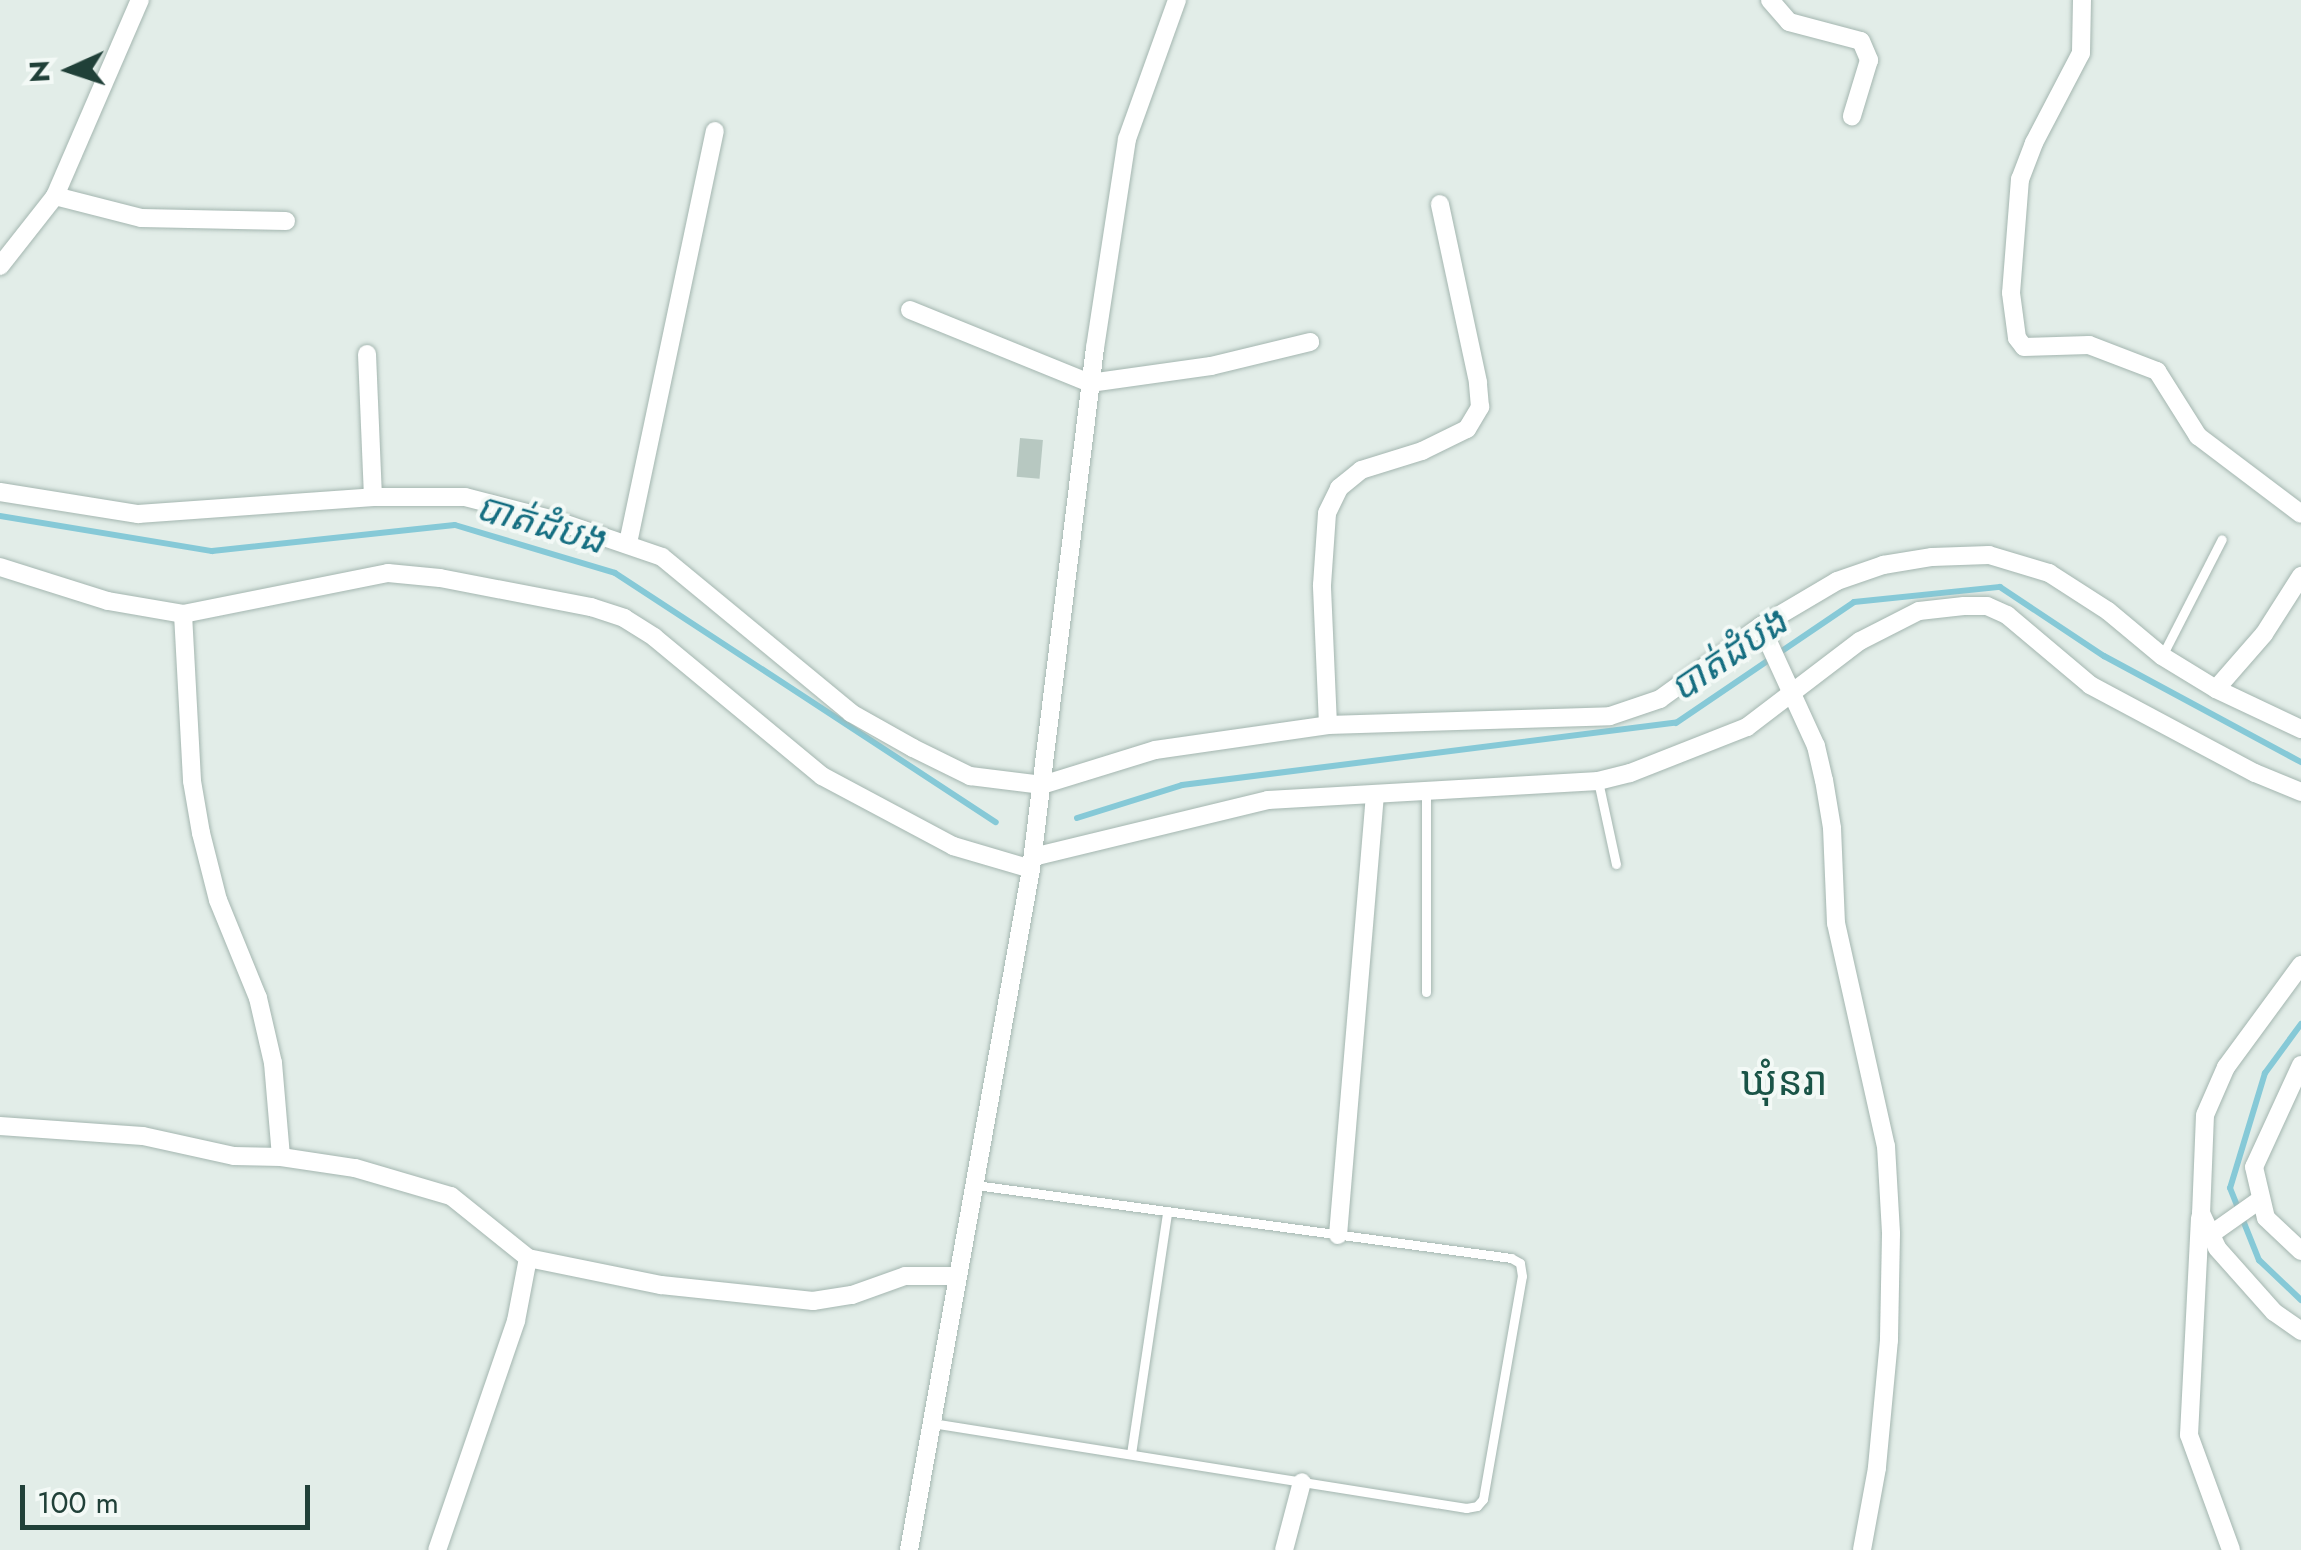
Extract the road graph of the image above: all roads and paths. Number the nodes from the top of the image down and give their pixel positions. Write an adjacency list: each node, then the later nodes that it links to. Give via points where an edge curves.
1 (140, 0): 7 (street)
2 (1177, 0): 14 (street, via 1127,139)
3 (1770, 0): 5 (street, via 1789,22 1861,42 1869,60)
4 (2082, 0): 17 (street, via 2081,54 2020,180 2011,293 2016,338 2024,347 2089,345 2158,371 2198,436)
5 (1852, 116)
6 (715, 131): 19 (street)
7 (55, 196): 9 (street, via 141,218); 10 (street)
8 (1440, 204): 27 (street, via 1480,407 1467,429 1422,452 1361,470 1338,488 1327,513 1322,585)
9 (286, 221)
10 (0, 266)
11 (910, 310): 14 (street)
12 (1310, 342): 14 (street, via 1211,366)
13 (367, 354): 16 (street)
14 (1090, 383): 30 (street)
15 (0, 492): 16 (street, via 138,514)
16 (372, 497): 19 (street, via 465,497)
17 (2301, 514)
18 (2222, 539): 24 (lane)
19 (628, 543): 30 (street, via 686,574 851,712 970,776)
20 (0, 567): 22 (street, via 108,601)
21 (2301, 576): 25 (street, via 2264,634)
22 (183, 614): 34 (street, via 388,573 590,607 654,637 822,776 954,846); 40 (street, via 201,833 218,900 258,998 274,1063)
23 (1762, 626): 24 (street, via 1837,581 1883,565 1989,555 2049,574); 26 (street); 27 (street, via 1660,700 1610,716)
24 (2162, 656): 25 (street)
25 (2216, 689): 28 (street)
26 (1794, 692): 29 (street, via 1747,727 1678,758); 32 (street, via 1860,642 1919,612 1987,606 2007,615 2090,685); 57 (street, via 1824,780 1836,923 1886,1146 1889,1340)
27 (1328, 725): 30 (street, via 1156,750)
28 (2301, 729)
29 (1598, 780): 31 (street); 35 (lane)
30 (1042, 785): 34 (street)
31 (1426, 792): 33 (street); 37 (lane)
32 (2301, 792)
33 (1375, 797): 34 (street, via 1240,805); 45 (street)
34 (1032, 863): 41 (street)
35 (1616, 864)
36 (2301, 965): 44 (street, via 2226,1066 2205,1115)
37 (1426, 992)
38 (2301, 1065): 42 (street, via 2254,1166)
39 (0, 1126): 40 (street, via 105,1132 234,1156)
40 (281, 1157): 48 (street, via 355,1168 451,1196)
41 (974, 1185): 43 (lane); 49 (street)
42 (2256, 1204): 46 (street); 47 (street)
43 (1167, 1212): 45 (lane); 52 (lane)
44 (2200, 1213): 46 (street); 58 (street, via 2190,1435)
45 (1338, 1235): 53 (lane, via 1510,1258 1520,1263 1522,1276 1477,1506)
46 (2210, 1235): 50 (street, via 2274,1312)
47 (2301, 1250)
48 (528, 1258): 49 (street, via 661,1285 813,1301 905,1276); 54 (street, via 510,1339)
49 (958, 1276): 51 (street)
50 (2301, 1331)
51 (932, 1423): 52 (lane); 55 (street)
52 (1132, 1454): 53 (lane)
53 (1302, 1482): 56 (street)
54 (437, 1550)
55 (909, 1550)
56 (1284, 1550)
57 (1862, 1550)
58 (2231, 1550)

